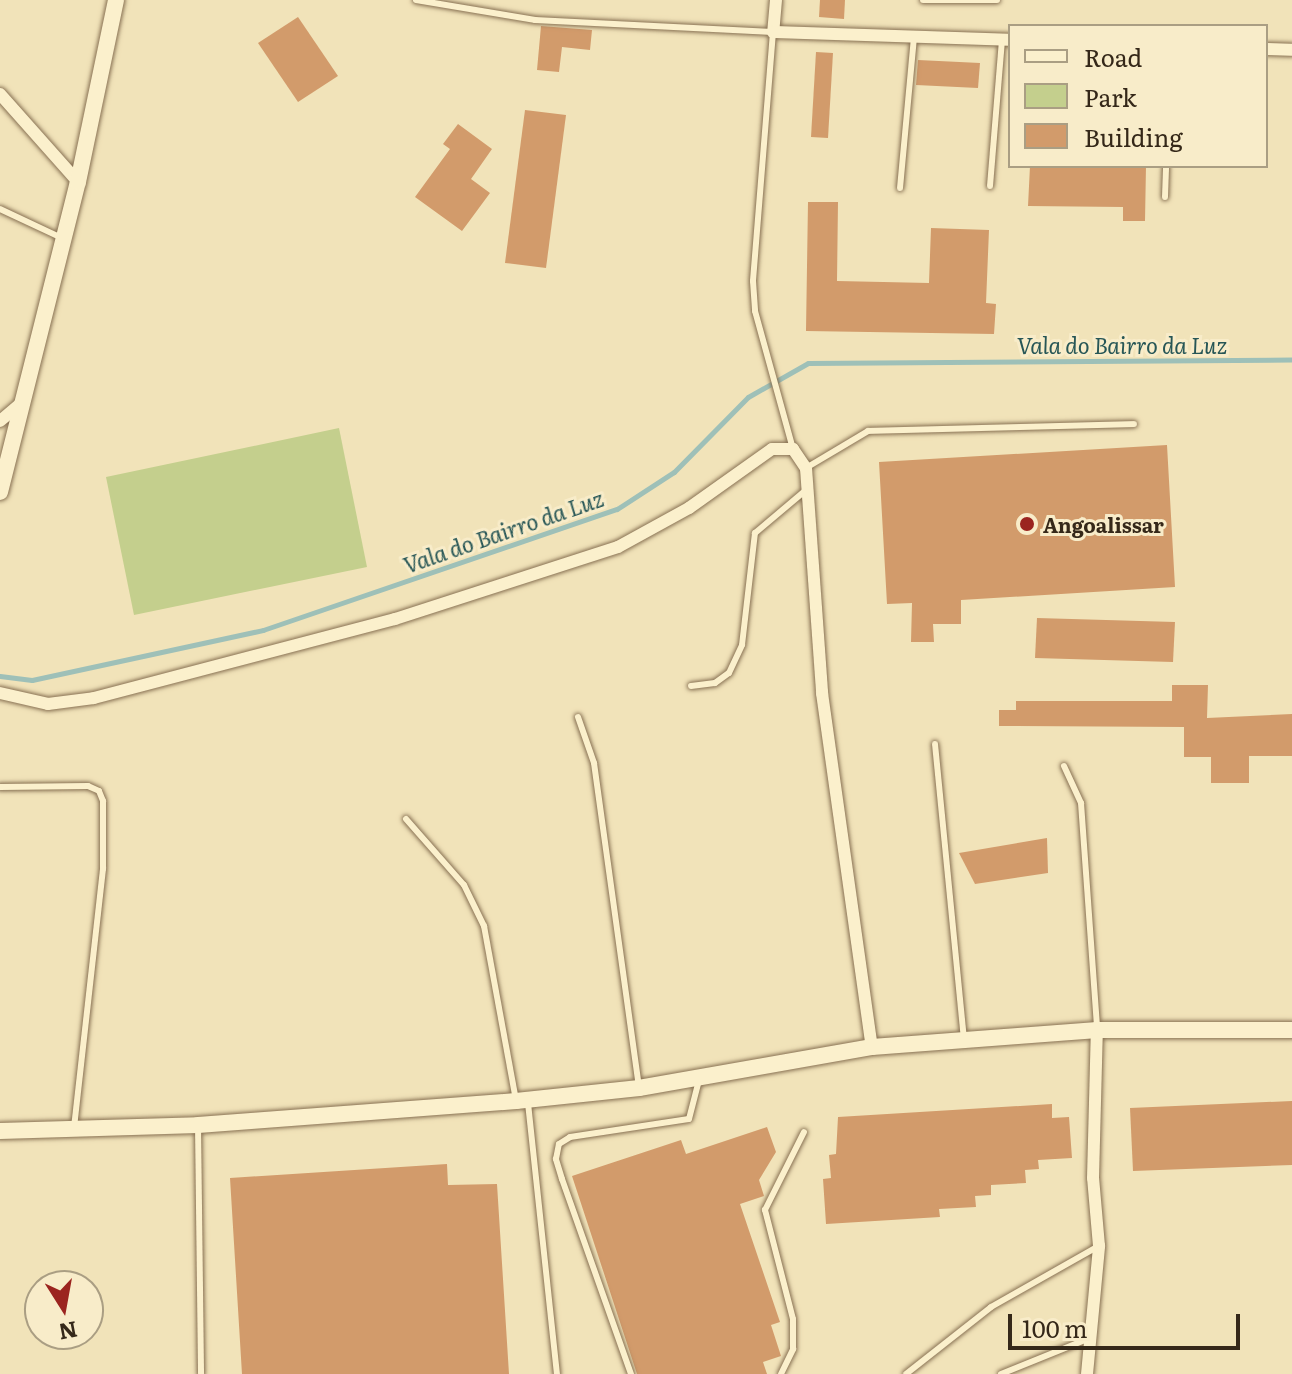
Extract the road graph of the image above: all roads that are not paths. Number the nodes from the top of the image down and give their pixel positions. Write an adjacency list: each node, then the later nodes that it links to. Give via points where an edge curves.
1 (116, 0): 15 (street)
2 (416, 0): 6 (lane, via 535,20)
3 (776, 0): 6 (street)
4 (923, 0): 5 (lane)
5 (997, 0)
6 (773, 32): 7 (street); 24 (lane, via 753,281 755,311)
7 (914, 36): 8 (street); 17 (lane)
8 (1006, 40): 11 (lane)
9 (1268, 49): 10 (street)
10 (1292, 50)
11 (1000, 60): 12 (lane); 16 (lane)
12 (1008, 61)
13 (0, 94): 15 (street)
14 (1166, 168): 18 (lane)
15 (78, 182): 20 (street)
16 (990, 186)
17 (900, 188)
18 (1165, 197)
19 (0, 209): 20 (lane)
20 (62, 238): 21 (street)
21 (19, 405): 22 (street); 27 (street)
22 (0, 421)
23 (1134, 424): 25 (lane, via 868,431)
24 (793, 449): 25 (street); 29 (street, via 772,449 689,508 618,547 395,619 94,698 48,704)
25 (806, 468): 26 (street)
26 (806, 490): 28 (lane, via 755,533 742,645 729,673 715,683); 38 (street, via 822,693)
27 (0, 492)
28 (691, 686)
29 (0, 693)
30 (578, 717): 40 (lane, via 594,763)
31 (935, 744): 37 (lane)
32 (1064, 766): 35 (lane, via 1081,803)
33 (0, 787): 43 (lane, via 88,786 99,791 103,801 103,869)
34 (406, 819): 41 (lane, via 464,885 484,926)
35 (1097, 1030): 36 (street); 37 (street); 46 (street, via 1093,1178)
36 (1292, 1030)
37 (964, 1040): 38 (street)
38 (872, 1047): 39 (street)
39 (700, 1076): 40 (street); 50 (lane, via 689,1119 570,1137 559,1144 556,1159 562,1179)
40 (639, 1088): 41 (street)
41 (522, 1100): 42 (street); 49 (lane)
42 (198, 1125): 43 (street); 48 (lane)
43 (74, 1129): 44 (street)
44 (0, 1131)
45 (804, 1132): 51 (lane, via 765,1210 793,1319 793,1349)
46 (1099, 1246): 47 (street); 52 (lane, via 991,1307)
47 (1093, 1336): 53 (lane); 54 (street)
48 (201, 1374)
49 (557, 1374)
50 (631, 1374)
51 (781, 1374)
52 (906, 1374)
53 (1001, 1374)
54 (1087, 1374)

